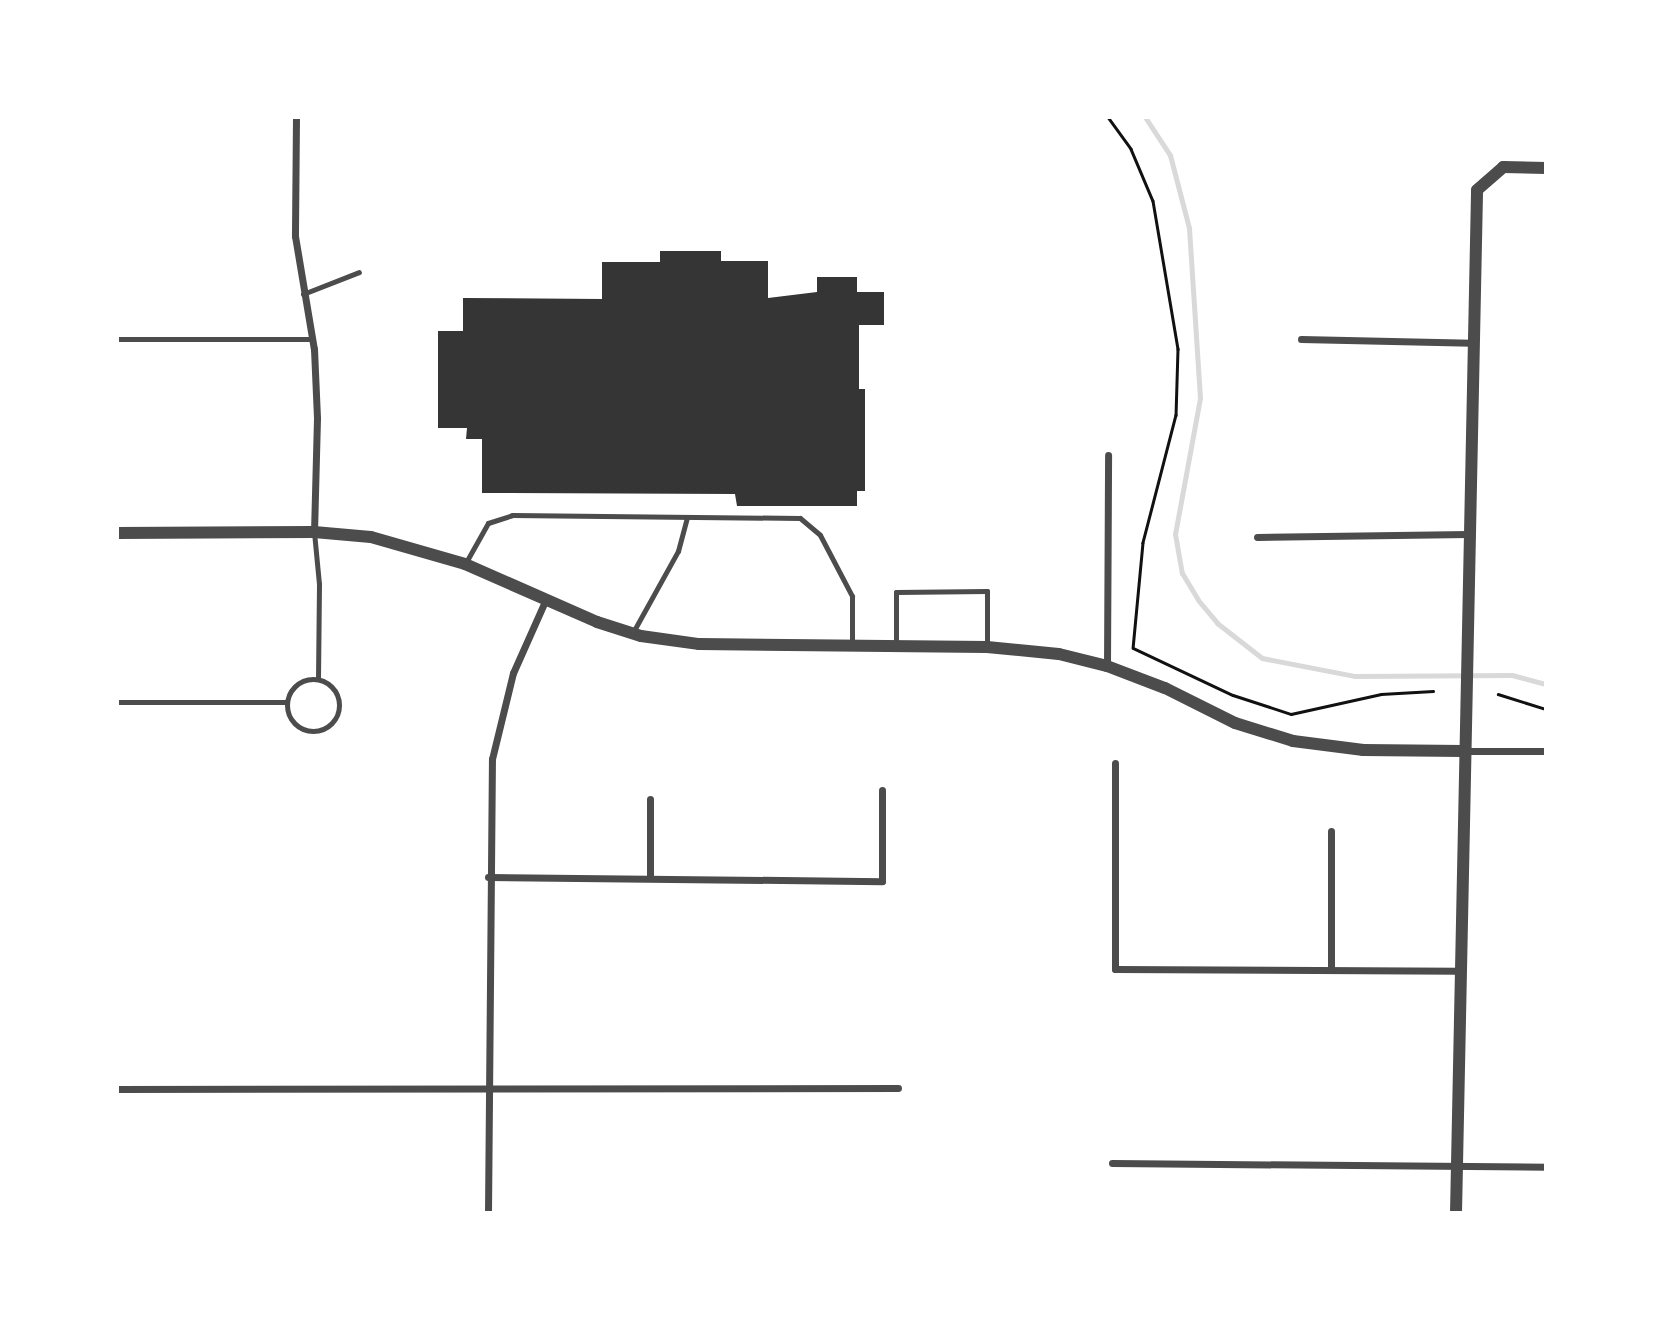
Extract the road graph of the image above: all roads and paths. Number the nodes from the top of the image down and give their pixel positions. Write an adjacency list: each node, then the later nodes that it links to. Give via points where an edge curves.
1 (296, 117): 5 (street, via 295,236)
2 (1108, 117): 24 (path, via 1131,149 1153,201 1178,349 1176,415 1143,543 1133,648 1233,695 1291,713 1381,694)
3 (1546, 167): 9 (street, via 1503,167 1478,190)
4 (359, 272): 5 (lane)
5 (303, 294): 8 (street)
6 (1301, 338): 9 (street)
7 (117, 339): 8 (lane)
8 (312, 339): 12 (street, via 317,418)
9 (1471, 343): 14 (street)
10 (1108, 455): 22 (street)
11 (687, 517): 16 (lane, via 512,515 488,523); 18 (lane, via 678,551); 19 (lane, via 800,518 820,535 852,596)
12 (314, 532): 13 (street); 16 (street, via 371,537); 23 (lane, via 319,584)
13 (117, 534)
14 (1468, 534): 15 (street); 29 (street)
15 (1257, 537)
16 (465, 564): 17 (street)
17 (545, 601): 18 (street); 36 (street, via 513,673 492,759)
18 (632, 634): 19 (street, via 699,644)
19 (852, 645): 20 (street)
20 (896, 646): 21 (street); 21 (lane, via 896,592 987,591)
21 (987, 647): 22 (street, via 1059,654)
22 (1107, 666): 29 (street, via 1235,723 1293,741 1363,750)
23 (318, 679): 27 (lane, via 301,682); 27 (lane, via 338,695 338,713 328,727 303,730 291,719)
24 (1433, 691)
25 (1498, 694): 28 (path)
26 (117, 702): 27 (lane)
27 (287, 702)
28 (1546, 709)
29 (1463, 751): 30 (street); 38 (street)
30 (1546, 751)
31 (1115, 763): 37 (street, via 1115,969)
32 (882, 790): 35 (street, via 882,880)
33 (650, 799): 35 (street)
34 (1331, 831): 37 (street)
35 (650, 876): 36 (street)
36 (488, 877): 41 (street)
37 (1331, 970): 38 (street)
38 (1459, 971): 44 (street)
39 (898, 1088): 41 (street)
40 (117, 1089): 41 (street)
41 (490, 1090): 45 (street)
42 (1112, 1163): 44 (street)
43 (1546, 1167): 44 (street)
44 (1457, 1168): 46 (street)
45 (488, 1213)
46 (1456, 1213)

